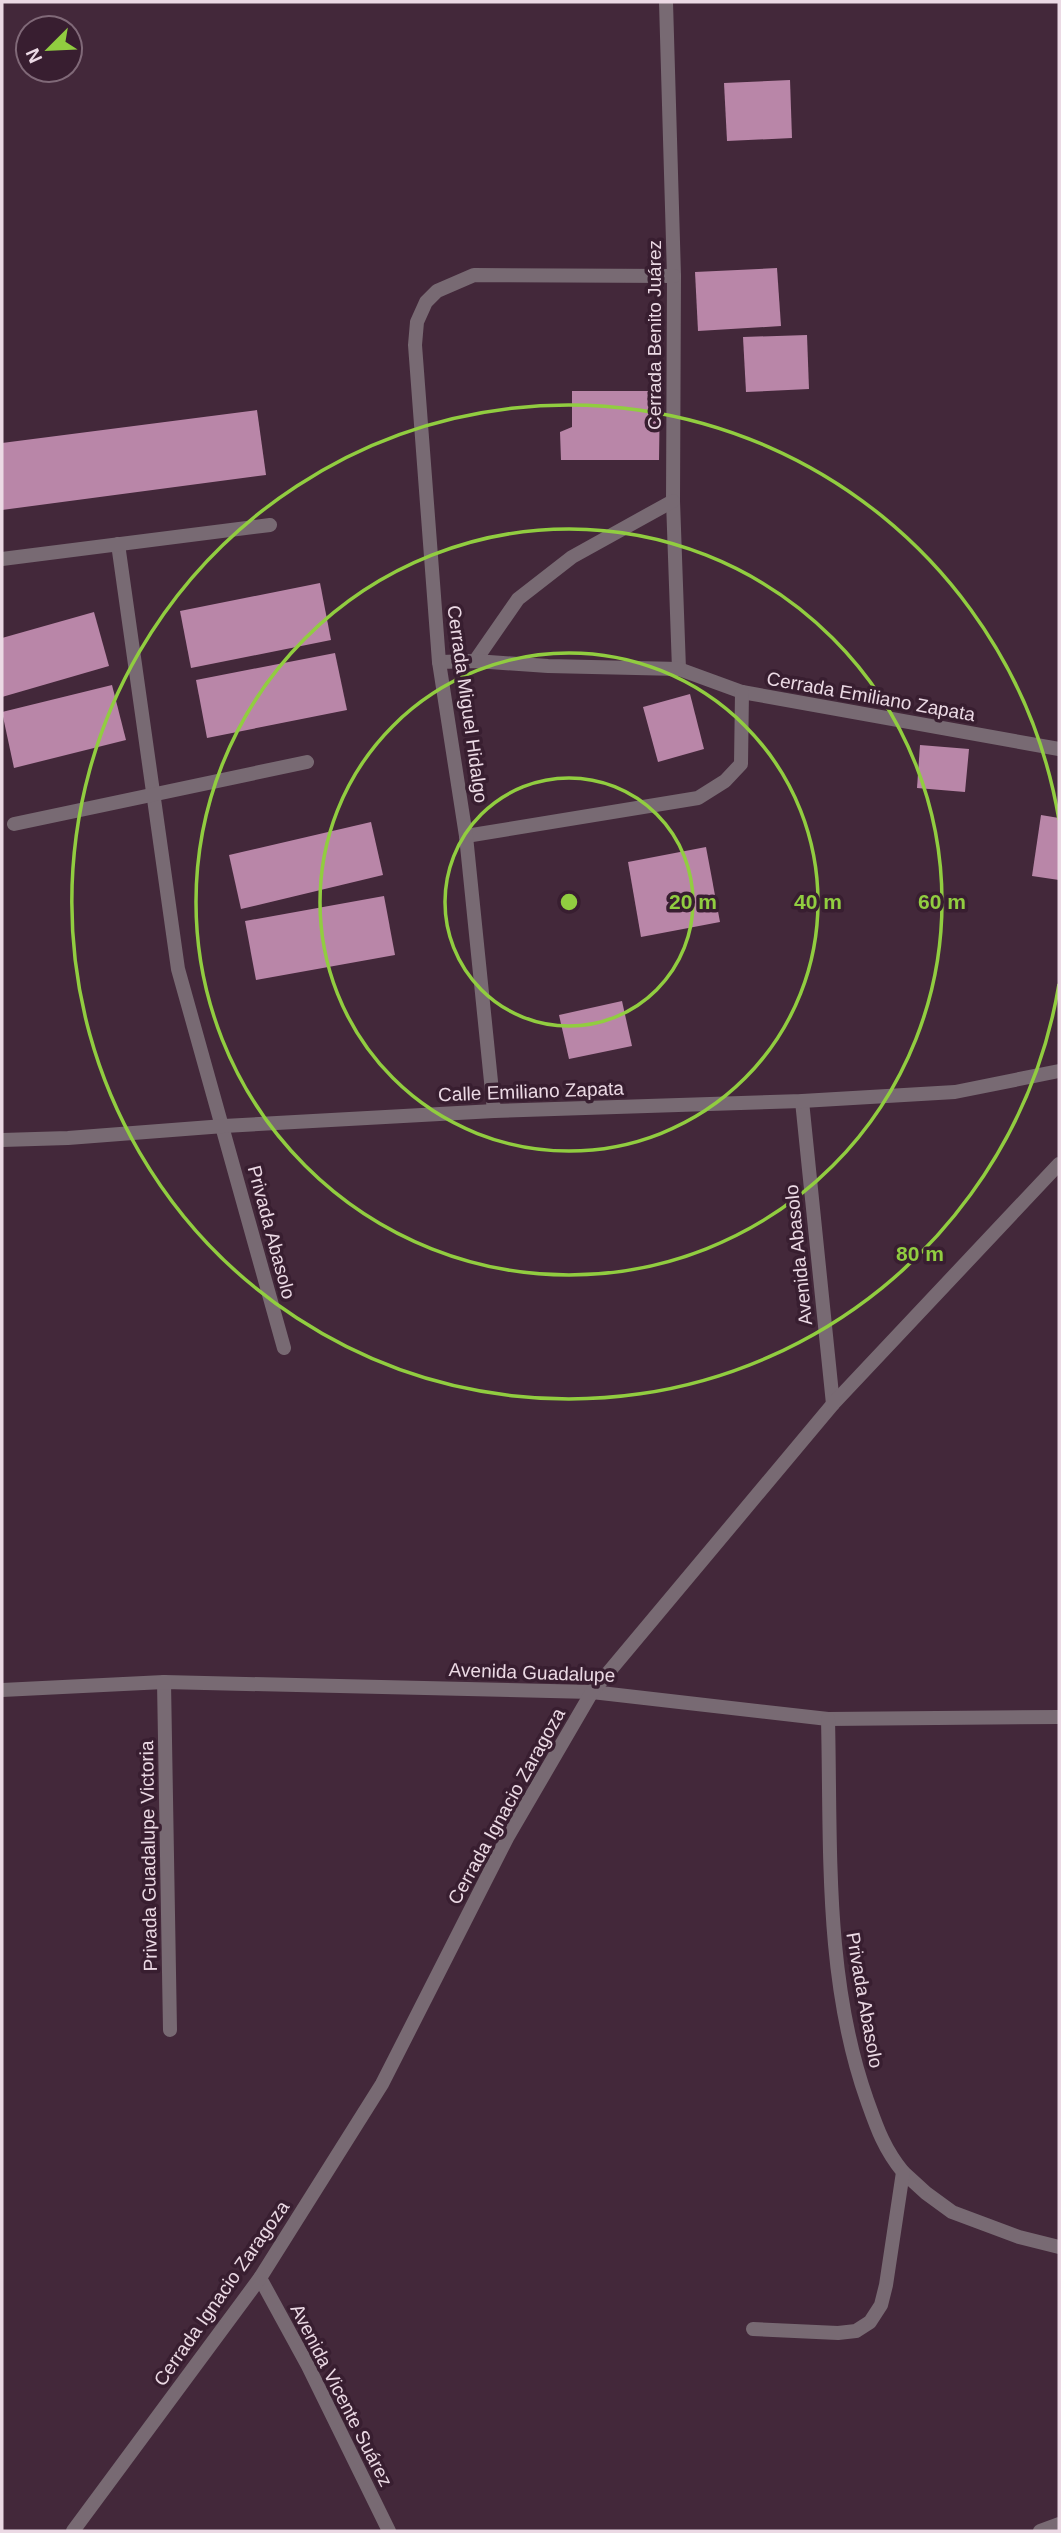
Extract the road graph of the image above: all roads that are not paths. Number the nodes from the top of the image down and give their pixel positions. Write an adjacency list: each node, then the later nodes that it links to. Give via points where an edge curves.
1 (666, 2): 2 (street, Cerrada Benito Juárez)
2 (674, 276): 3 (street, Cerrada Benito Juárez); 8 (street, Cerrada Miguel Hidalgo, via 474,275 437,291 426,302 417,322 415,345)
3 (673, 501): 7 (street, via 572,557 518,599); 9 (street, Cerrada Benito Juárez)
4 (270, 525): 5 (street)
5 (118, 544): 6 (street); 13 (street, Privada Abasolo)
6 (2, 559)
7 (475, 661): 8 (street, Cerrada Emiliano Zapata); 9 (street, Cerrada Emiliano Zapata)
8 (439, 662): 15 (street, Cerrada Miguel Hidalgo)
9 (679, 669): 10 (street, Cerrada Emiliano Zapata)
10 (742, 692): 11 (street, Cerrada Emiliano Zapata); 15 (street, via 741,764 725,781 698,797)
11 (1059, 749)
12 (307, 762): 13 (street)
13 (154, 793): 14 (street); 19 (street, Privada Abasolo, via 178,969)
14 (14, 824)
15 (466, 836): 18 (street, Cerrada Miguel Hidalgo)
16 (1059, 1071): 17 (street, Calle Emiliano Zapata, via 955,1092)
17 (802, 1101): 18 (street, Calle Emiliano Zapata); 23 (street, Avenida Abasolo)
18 (494, 1111): 19 (street, Calle Emiliano Zapata)
19 (224, 1126): 20 (street, Calle Emiliano Zapata); 22 (street, Privada Abasolo)
20 (2, 1140)
21 (1059, 1164): 23 (street, Cerrada Ignacio Zaragoza)
22 (284, 1348)
23 (833, 1404): 26 (street, Cerrada Ignacio Zaragoza)
24 (164, 1682): 25 (street, Avenida Guadalupe); 26 (street, Avenida Guadalupe); 29 (street, Privada Guadalupe Victoria)
25 (2, 1690)
26 (592, 1692): 28 (street, Avenida Guadalupe); 32 (street, Cerrada Ignacio Zaragoza, via 507,1838 382,2084)
27 (1059, 1717): 28 (street, Avenida Guadalupe)
28 (828, 1719): 30 (street, Privada Abasolo, via 832,1924 841,1993 856,2068 887,2152)
29 (170, 2030)
30 (902, 2172): 31 (street, Privada Abasolo, via 952,2212); 33 (street, via 886,2285 870,2322 838,2333)
31 (1059, 2247)
32 (260, 2278): 35 (street, Cerrada Ignacio Zaragoza); 36 (street, Avenida Vicente Suárez)
33 (753, 2329)
34 (1059, 2524): 37 (street)
35 (73, 2531)
36 (389, 2531)
37 (1040, 2531)

